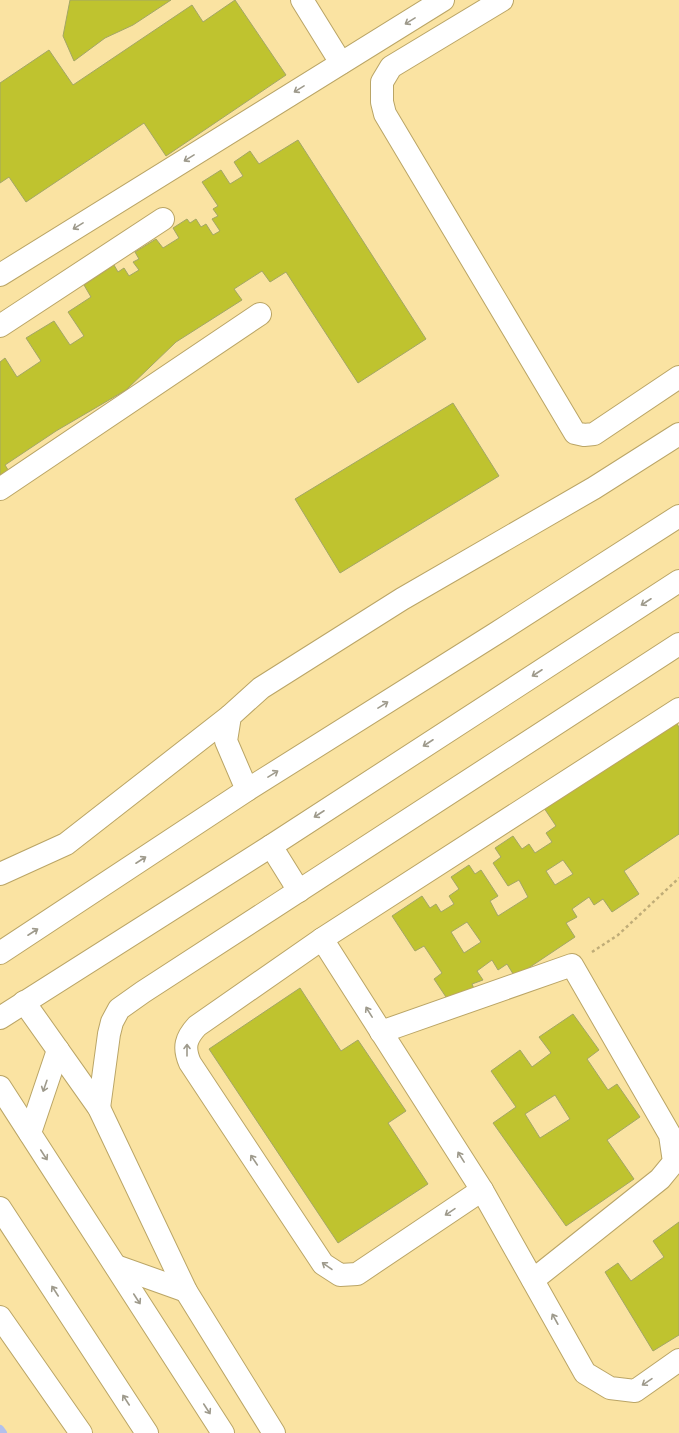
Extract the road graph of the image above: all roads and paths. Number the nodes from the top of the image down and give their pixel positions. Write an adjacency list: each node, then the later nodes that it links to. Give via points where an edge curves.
1 (302, 0): 4 (street)
2 (443, 0): 4 (street, one-way to 4)
3 (502, 0): 9 (street, via 390,67 382,82 385,114 575,433 594,434)
4 (341, 63): 6 (street, one-way to 6)
5 (163, 219): 8 (street)
6 (0, 275)
7 (260, 314): 11 (street)
8 (0, 326)
9 (679, 377)
10 (679, 434): 16 (street, via 594,488 402,599 261,688)
11 (0, 489)
12 (679, 516): 17 (street, one-way to 12)
13 (679, 581): 18 (street, one-way to 18)
14 (679, 644): 21 (street)
15 (679, 709): 22 (street)
16 (230, 716): 17 (street, via 226,742); 19 (street, via 66,844)
17 (247, 790): 23 (street, one-way to 17)
18 (271, 846): 21 (street); 25 (street)
19 (0, 874)
20 (679, 878): 24 (path, via 618,935)
21 (299, 891): 30 (street, via 119,1009 109,1034)
22 (322, 939): 27 (street, one-way to 22); 32 (street, one-way to 22, via 357,1274 340,1275 323,1264 190,1063 186,1053 187,1043 197,1026)
23 (0, 953)
24 (572, 965): 27 (street); 35 (street, via 670,1135 674,1162 660,1179)
25 (24, 1002): 26 (street); 28 (street)
26 (0, 1018)
27 (381, 1032): 32 (street, one-way to 27)
28 (58, 1050): 30 (street); 31 (street, one-way to 31)
29 (0, 1086): 31 (street)
30 (99, 1108): 36 (street)
31 (30, 1133): 34 (street, one-way to 34)
32 (482, 1190): 35 (street)
33 (0, 1208): 40 (street, one-way to 33)
34 (116, 1266): 36 (street); 41 (street, one-way to 41)
35 (533, 1280): 38 (street, one-way to 35, via 635,1390 610,1388 585,1373)
36 (186, 1291): 42 (street)
37 (0, 1317): 39 (street)
38 (679, 1360)
39 (81, 1433)
40 (147, 1433)
41 (223, 1433)
42 (274, 1433)

